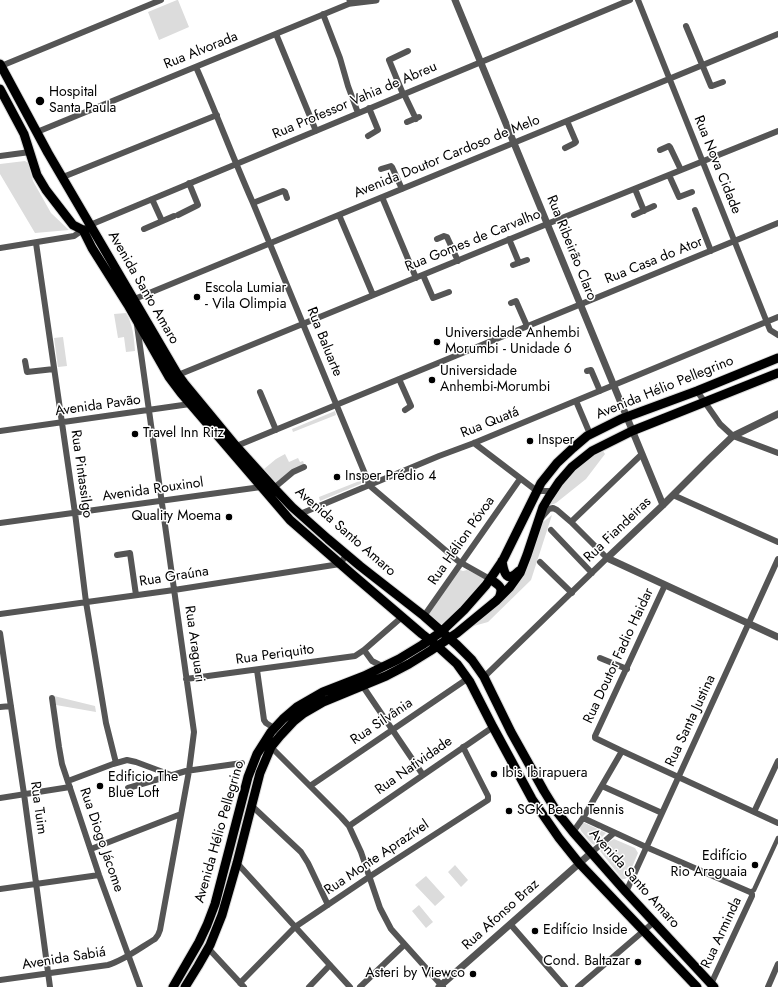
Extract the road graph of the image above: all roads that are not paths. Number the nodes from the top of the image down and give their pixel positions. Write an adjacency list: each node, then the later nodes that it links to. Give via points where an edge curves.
1 (161, 0): 13 (street)
2 (376, 0): 6 (street, Rua Alvorada)
3 (455, 0): 12 (street, Rua Ribeirão Claro)
4 (630, 0): 12 (street, Rua Professor Vahia de Abreu)
5 (638, 0): 16 (street, Rua Nova Cidade)
6 (350, 1): 7 (street, Rua Alvorada)
7 (323, 14): 9 (street, Rua Alvorada); 21 (street)
8 (686, 26): 14 (street)
9 (276, 34): 15 (street, Rua Alvorada); 25 (street)
10 (778, 34): 14 (street, Avenida Doutor Cardoso de Melo)
11 (408, 51): 19 (street, via 389,60)
12 (480, 62): 19 (street, Rua Professor Vahia de Abreu); 29 (street, Rua Ribeirão Claro)
13 (0, 65): 27 (main road, Avenida Santo Amaro)
14 (702, 66): 16 (street, Avenida Doutor Cardoso de Melo); 17 (street, via 711,86)
15 (196, 67): 22 (street, Rua Baluarte); 27 (street, Rua Alvorada)
16 (670, 79): 23 (street, Avenida Doutor Cardoso de Melo); 34 (street, Rua Nova Cidade)
17 (723, 82)
18 (0, 89): 32 (main road, Avenida Santo Amaro, via 24,134)
19 (404, 94): 20 (street, Rua Professor Vahia de Abreu); 24 (street, via 418,118)
20 (369, 108): 21 (street, Rua Professor Vahia de Abreu); 28 (street, via 378,130)
21 (358, 113): 25 (street, Rua Professor Vahia de Abreu)
22 (217, 115): 35 (street, Rua Baluarte); 39 (street)
23 (567, 121): 29 (street, Avenida Doutor Cardoso de Melo); 30 (street, via 576,142)
24 (407, 122)
25 (316, 131): 35 (street, Rua Professor Vahia de Abreu)
26 (778, 131): 34 (street, Rua Gomes de Carvalho)
27 (37, 132): 39 (main road, Avenida Santo Amaro)
28 (368, 136)
29 (514, 143): 41 (street, Avenida Doutor Cardoso de Melo); 55 (street, Rua Ribeirão Claro)
30 (565, 148)
31 (660, 150): 37 (street, via 669,146)
32 (30, 152): 33 (street); 56 (main road, Avenida Santo Amaro, via 37,175 46,190 73,225)
33 (0, 156)
34 (702, 161): 37 (street, Rua Gomes de Carvalho); 60 (street, Rua Nova Cidade)
35 (236, 164): 40 (street, Rua Professor Vahia de Abreu); 47 (street, Rua Baluarte)
36 (381, 169): 41 (street, via 391,166)
37 (681, 170): 38 (street, Rua Gomes de Carvalho)
38 (669, 175): 42 (street, Rua Gomes de Carvalho); 43 (street, via 679,197)
39 (63, 177): 56 (main road, Avenida Santo Amaro)
40 (189, 183): 46 (street, Rua Professor Vahia de Abreu); 53 (street, via 198,205)
41 (402, 189): 44 (street, Avenida Doutor Cardoso de Melo)
42 (635, 189): 50 (street); 55 (street, Rua Gomes de Carvalho)
43 (692, 192)
44 (382, 197): 51 (street, Avenida Doutor Cardoso de Melo); 68 (street)
45 (287, 198): 47 (street, via 283,191)
46 (152, 199): 53 (street); 56 (street, Rua Professor Vahia de Abreu)
47 (253, 203): 62 (street, Rua Baluarte)
48 (654, 206): 50 (street)
49 (695, 210): 64 (street)
50 (644, 211): 52 (street)
51 (339, 215): 62 (street, Avenida Doutor Cardoso de Melo); 70 (street)
52 (634, 215)
53 (162, 221): 57 (street)
54 (778, 223): 60 (street, Rua Casa do Ator)
55 (547, 224): 59 (street, Rua Gomes de Carvalho); 73 (street, Rua Ribeirão Claro)
56 (86, 227): 61 (street, Rua Professor Vahia de Abreu, via 74,236); 71 (main road, Avenida Santo Amaro)
57 (144, 229)
58 (438, 239): 65 (street, via 447,237)
59 (510, 239): 65 (street, Rua Gomes de Carvalho); 66 (street, via 516,264)
60 (735, 241): 64 (street, Rua Casa do Ator); 76 (street, Rua Nova Cidade)
61 (36, 243): 63 (street, Rua Professor Vahia de Abreu); 82 (street, Rua Pintassilgo)
62 (270, 243): 71 (street, Avenida Doutor Cardoso de Melo); 77 (street, Rua Baluarte)
63 (0, 248)
64 (711, 251): 73 (street, Rua Casa do Ator)
65 (458, 260): 67 (street, Rua Gomes de Carvalho)
66 (527, 260)
67 (423, 275): 68 (street, Rua Gomes de Carvalho); 69 (street, via 433,298)
68 (416, 278): 70 (street, Rua Gomes de Carvalho)
69 (449, 292)
70 (373, 295): 77 (street, Rua Gomes de Carvalho)
71 (131, 302): 75 (main road, Avenida Santo Amaro); 85 (main road, Avenida Santo Amaro)
72 (511, 303): 78 (street, via 516,301)
73 (580, 304): 78 (street, Rua Casa do Ator); 87 (street, Rua Ribeirão Claro)
74 (778, 317): 76 (street, Rua Quatá)
75 (136, 320): 92 (main road, Avenida Santo Amaro, via 169,377); 95 (street, Rua Araguari)
76 (767, 322): 79 (street, Rua Nova Cidade, via 770,330); 87 (street, Rua Quatá)
77 (303, 324): 85 (street, Rua Gomes de Carvalho); 94 (street, Rua Baluarte)
78 (527, 326): 86 (street, Rua Casa do Ator)
79 (778, 335)
80 (778, 358): 89 (main road, Avenida Hélio Pellegrino)
81 (25, 361): 82 (street, via 27,372)
82 (54, 369): 99 (street, Rua Pintassilgo)
83 (587, 371): 88 (street, via 591,370)
84 (778, 373): 93 (main road, Avenida Hélio Pellegrino)
85 (178, 375): 92 (main road, Avenida Santo Amaro)
86 (399, 379): 94 (street, Rua Casa do Ator); 96 (street, via 411,406)
87 (614, 385): 88 (street, Rua Quatá); 98 (street, Rua Ribeirão Claro)
88 (600, 391): 91 (street, Rua Quatá)
89 (697, 391): 93 (street); 98 (main road, Avenida Hélio Pellegrino)
90 (260, 392): 100 (street)
91 (576, 400): 103 (street); 105 (street, Rua Quatá)
92 (193, 401): 95 (street, Avenida Pavão); 106 (main road, Avenida Santo Amaro)
93 (706, 402): 102 (main road, Avenida Hélio Pellegrino); 104 (street, via 720,424)
94 (336, 404): 100 (street, Rua Casa do Ator); 111 (street, Rua Baluarte)
95 (149, 410): 99 (street, Avenida Pavão); 117 (street, Rua Araguari)
96 (405, 410)
97 (778, 414): 104 (street, Rua Fiandeiras)
98 (627, 417): 102 (street, Rua Ribeirão Claro); 103 (main road, Avenida Hélio Pellegrino)
99 (62, 423): 101 (street, Avenida Pavão); 119 (street, Rua Pintassilgo)
100 (276, 430): 106 (street, Rua Casa do Ator)
101 (0, 431)
102 (632, 431): 108 (street, Rua Ribeirão Claro); 114 (main road, Avenida Hélio Pellegrino, via 592,451 572,467)
103 (590, 434): 115 (main road, Avenida Hélio Pellegrino, via 557,463)
104 (733, 436): 107 (street); 116 (street, Rua Fiandeiras)
105 (474, 442): 110 (street); 111 (street, Rua Quatá)
106 (232, 448): 112 (main road, Avenida Santo Amaro); 113 (main road, Avenida Santo Amaro)
107 (778, 453)
108 (642, 454): 118 (street, Rua Ribeirão Claro); 122 (street)
109 (304, 467): 113 (street, via 292,472)
110 (520, 479): 115 (street); 132 (street, Rua Hélion Póvoa)
111 (370, 486): 120 (street, Rua Quatá); 132 (street, Rua Baluarte)
112 (261, 487): 117 (street, Avenida Rouxinol); 133 (main road, Avenida Santo Amaro, via 290,520)
113 (274, 488): 120 (main road, Avenida Santo Amaro)
114 (552, 491): 115 (street); 121 (main road, Avenida Hélio Pellegrino)
115 (537, 492): 130 (main road, Avenida Hélio Pellegrino)
116 (673, 495): 118 (street, Rua Fiandeiras); 125 (street)
117 (162, 500): 119 (street, Avenida Rouxinol); 139 (street, Rua Araguari)
118 (663, 505): 128 (street, Rua Fiandeiras)
119 (75, 513): 123 (street, Avenida Rouxinol); 143 (street, Rua Pintassilgo)
120 (300, 514): 126 (main road, Avenida Santo Amaro)
121 (539, 520): 122 (street, via 553,508); 134 (main road, Avenida Hélio Pellegrino)
122 (572, 522): 128 (street)
123 (0, 523)
124 (551, 530): 136 (street)
125 (778, 542)
126 (346, 554): 133 (street); 145 (main road, Avenida Santo Amaro)
127 (117, 555): 141 (street, via 130,553)
128 (607, 558): 136 (street, Rua Fiandeiras); 138 (street)
129 (778, 559): 135 (street, Rua Santa Justina)
130 (502, 561): 134 (main road, via 507,577 513,576); 137 (main road, Avenida Hélio Pellegrino)
131 (540, 562): 140 (street)
132 (461, 563): 137 (street, Rua Baluarte); 145 (street, Rua Hélion Póvoa)
133 (340, 564): 139 (street, Rua Graúna); 146 (main road, Avenida Santo Amaro)
134 (522, 568): 142 (main road, Avenida Hélio Pellegrino, via 510,587)
135 (776, 569): 147 (street, Rua Santa Justina)
136 (592, 573): 140 (street, Rua Fiandeiras)
137 (490, 579): 142 (main road, via 501,589); 148 (main road, Avenida Hélio Pellegrino)
138 (665, 585): 147 (street); 158 (street, Rua Doutor Fadio Haidar)
139 (174, 590): 141 (street, Rua Graúna); 161 (street, Rua Araguari)
140 (572, 593): 160 (street, Rua Fiandeiras)
141 (136, 595): 143 (street, Rua Graúna)
142 (496, 601): 151 (main road, Avenida Hélio Pellegrino)
143 (86, 602): 144 (street, Rua Graúna); 174 (street, Rua Pintassilgo, via 103,708)
144 (0, 614)
145 (424, 616): 148 (main road, Avenida Santo Amaro)
146 (402, 617): 152 (main road, Avenida Santo Amaro); 155 (street, Rua Periquito)
147 (749, 623): 150 (street); 179 (street, Rua Santa Justina)
148 (441, 632): 151 (main road, Avenida Santo Amaro); 152 (main road, Avenida Hélio Pellegrino)
149 (0, 633): 154 (street, Rua Tuim)
150 (778, 637)
151 (448, 638): 153 (main road, Avenida Hélio Pellegrino); 160 (main road, Avenida Santo Amaro, via 472,660)
152 (430, 639): 153 (main road, Avenida Santo Amaro); 157 (main road, Avenida Hélio Pellegrino)
153 (437, 646): 162 (main road, Avenida Santo Amaro, via 457,664); 163 (main road, Avenida Hélio Pellegrino, via 386,676)
154 (1, 650): 165 (street, Rua Tuim)
155 (364, 650): 157 (street, via 372,661); 159 (street, Rua Periquito, via 352,657)
156 (600, 658): 158 (street)
157 (384, 667): 168 (main road, Avenida Hélio Pellegrino, via 323,692 298,707)
158 (627, 669): 172 (street, Rua Doutor Fadio Haidar, via 595,737)
159 (257, 670): 161 (street, Rua Periquito); 168 (street, via 264,720)
160 (484, 677): 193 (main road, Avenida Santo Amaro, via 544,791)
161 (186, 679): 176 (street, Rua Araguari, via 194,732)
162 (467, 679): 167 (main road, Avenida Santo Amaro); 169 (street, Rua Silvânia)
163 (362, 685): 169 (street); 170 (main road, Avenida Hélio Pellegrino, via 304,713)
164 (52, 698): 180 (street, Rua Diogo Jácome, via 62,764)
165 (11, 706): 166 (street); 184 (street, Rua Tuim)
166 (0, 707)
167 (493, 727): 171 (street, Rua Natividade); 200 (main road, Avenida Santo Amaro, via 532,799)
168 (274, 728): 224 (main road, Avenida Hélio Pellegrino, via 257,754 248,777 215,904 191,957)
169 (392, 729): 178 (street); 181 (street, Rua Silvânia)
170 (271, 747): 181 (street); 186 (main road, Avenida Hélio Pellegrino, via 260,773)
171 (463, 747): 178 (street, Rua Natividade); 202 (street, Rua Monte Aprazível, via 488,800)
172 (622, 751): 179 (street); 182 (street)
173 (778, 761): 187 (street)
174 (116, 763): 177 (street, via 129,760); 180 (street)
175 (242, 763): 176 (street)
176 (189, 771): 177 (street); 189 (street, Rua Araguari)
177 (171, 775): 183 (street)
178 (423, 775): 192 (street, Rua Natividade)
179 (678, 777): 187 (street); 188 (street, Rua Santa Justina)
180 (69, 784): 184 (street); 197 (street, Rua Diogo Jácome)
181 (310, 786): 192 (street)
182 (602, 786): 188 (street); 190 (street)
183 (128, 788)
184 (24, 794): 185 (street); 203 (street, Rua Tuim)
185 (0, 798)
186 (252, 806): 199 (main road, Avenida Hélio Pellegrino); 207 (street, via 301,852)
187 (754, 812): 191 (street)
188 (662, 813): 196 (street, Rua Santa Justina)
189 (181, 814): 197 (street); 214 (street, Rua Araguari, via 160,932 155,939)
190 (583, 818): 193 (street); 194 (street)
191 (778, 822)
192 (349, 826): 202 (street)
193 (572, 832): 198 (main road, Avenida Santo Amaro)
194 (614, 833): 196 (street); 198 (street)
195 (778, 838): 206 (street, via 754,890)
196 (646, 847): 205 (street, Rua Santa Justina); 206 (street)
197 (91, 849): 201 (street, Rua Diogo Jácome)
198 (591, 853): 200 (street, Rua Afonso Braz); 205 (main road, Avenida Santo Amaro)
199 (237, 863): 210 (street); 213 (main road, Avenida Hélio Pellegrino, via 222,915)
200 (579, 863): 209 (street, Rua Afonso Braz); 211 (main road, Avenida Santo Amaro)
201 (100, 875): 203 (street); 214 (street, Rua Diogo Jácome)
202 (369, 877): 207 (street, Rua Monte Aprazível); 212 (street, via 384,918)
203 (36, 884): 204 (street); 217 (street, Rua Tuim)
204 (0, 889)
205 (626, 892): 208 (main road, Avenida Santo Amaro)
206 (750, 892): 221 (street, Rua Arminda, via 752,896)
207 (328, 905): 210 (street, Rua Monte Aprazível)
208 (654, 922): 211 (street); 221 (main road, Avenida Santo Amaro)
209 (511, 925): 220 (street, Rua Afonso Braz); 229 (street)
210 (295, 927): 216 (street); 219 (street, Rua Monte Aprazível)
211 (643, 931): 230 (street); 231 (main road, Avenida Santo Amaro)
212 (404, 945): 220 (street); 228 (street)
213 (208, 948): 219 (street); 225 (main road, Avenida Hélio Pellegrino)
214 (129, 956): 217 (street, Avenida Sabiá, via 108,965); 223 (street, Rua Diogo Jácome)
215 (778, 964): 232 (street)
216 (330, 965): 226 (street); 227 (street)
217 (48, 973): 218 (street, Avenida Sabiá); 222 (street, Rua Tuim)
218 (0, 980)
219 (242, 985)
220 (441, 986)
221 (712, 986)
222 (50, 987)
223 (140, 987)
224 (173, 987)
225 (185, 987)
226 (309, 987)
227 (350, 987)
228 (360, 987)
229 (565, 987)
230 (578, 987)
231 (697, 987)
232 (768, 987)

